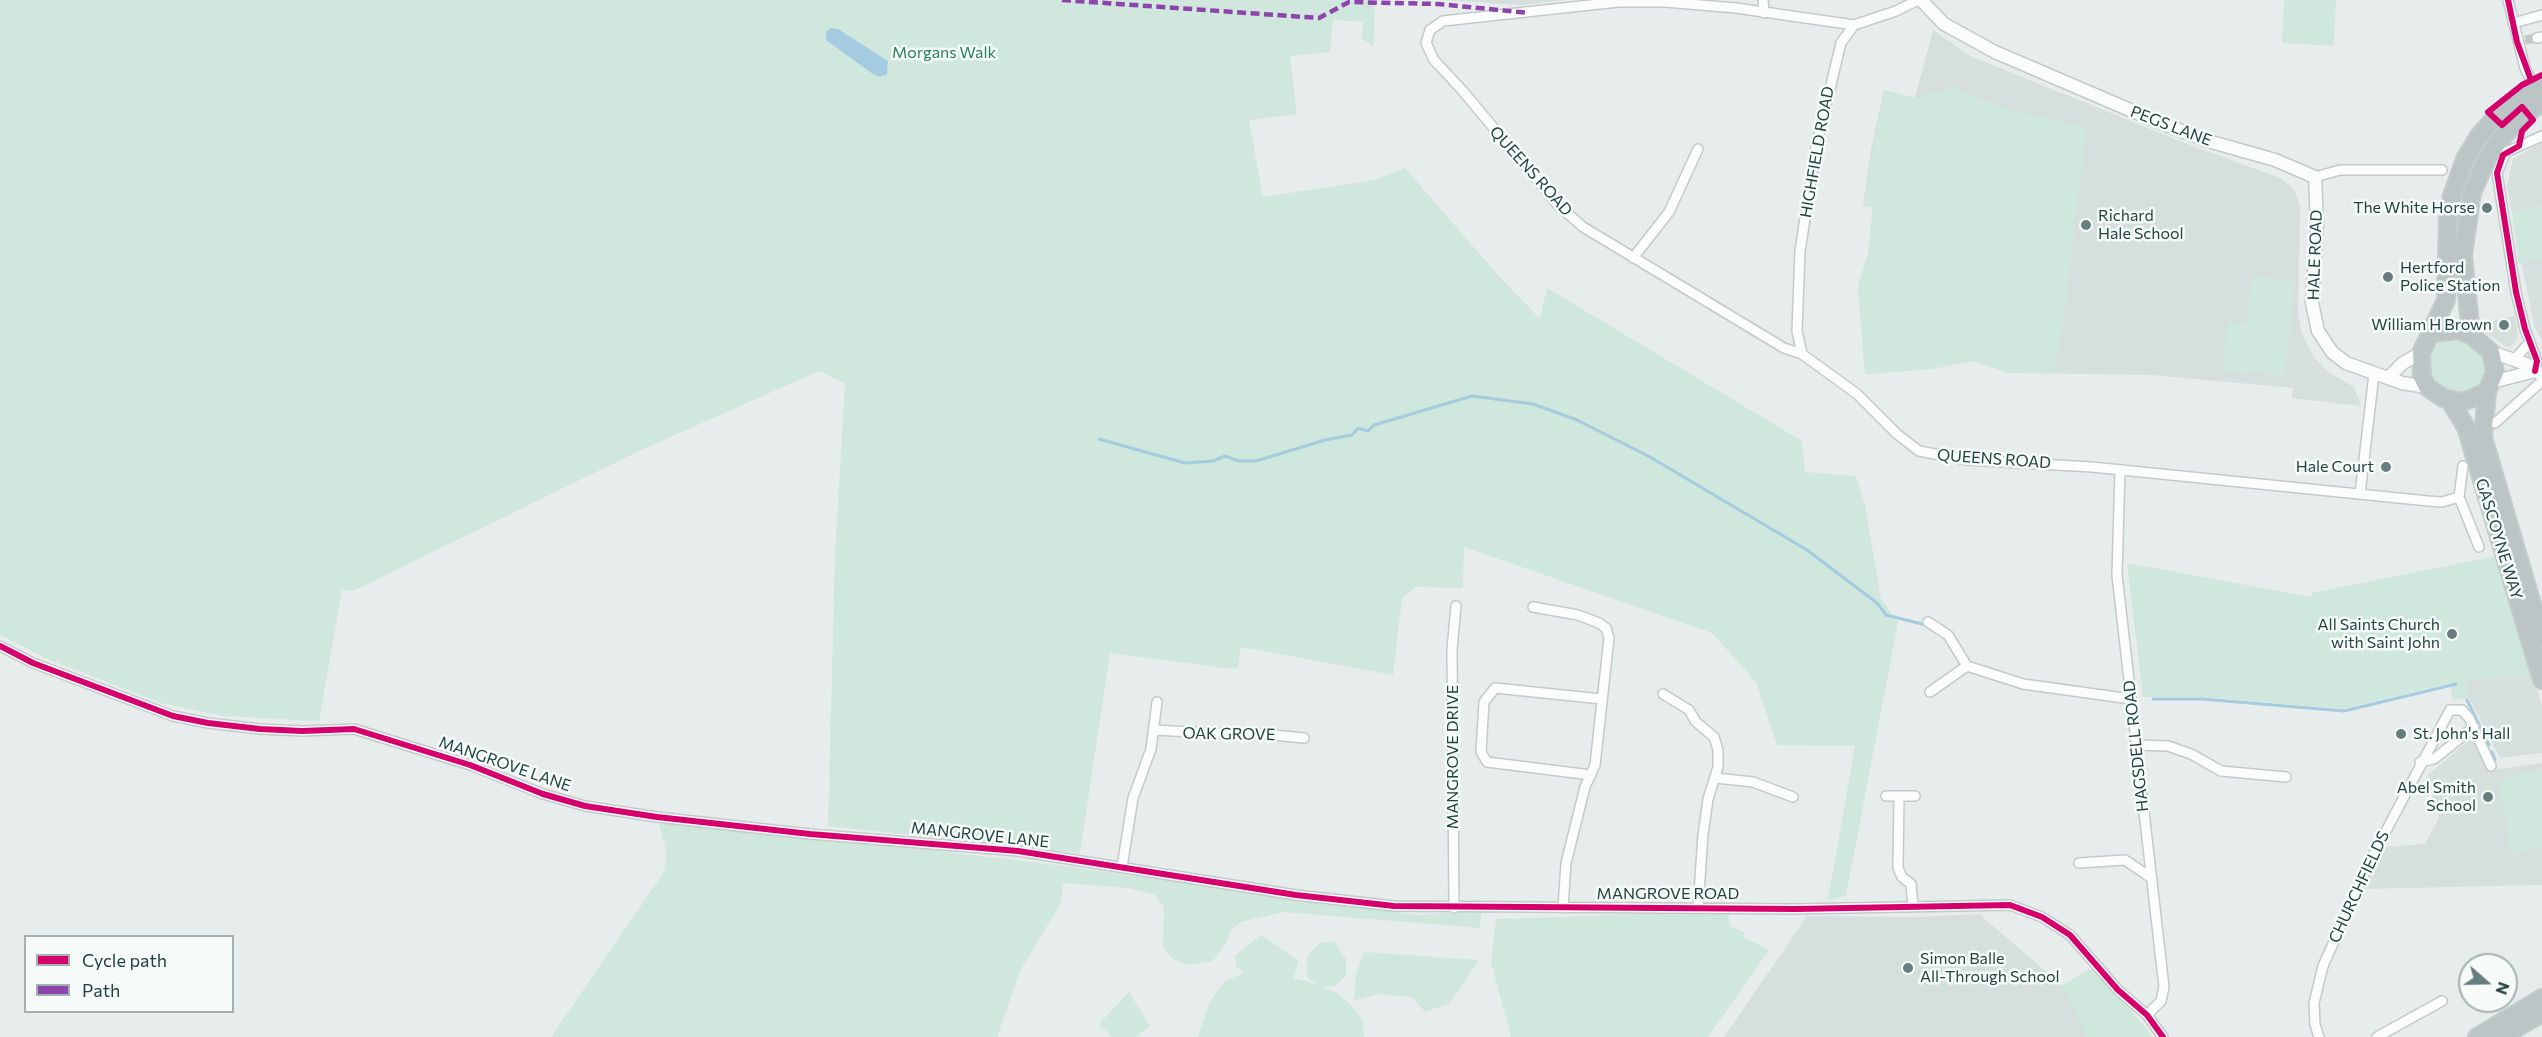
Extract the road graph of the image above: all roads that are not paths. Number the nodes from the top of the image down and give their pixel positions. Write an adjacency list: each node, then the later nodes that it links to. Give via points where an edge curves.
1 (1763, 0): 4 (street)
2 (1920, 0): 7 (street); 12 (main road, PEGS LANE, via 1944,24 1995,52 2158,122 2293,166)
3 (2508, 0): 6 (street)
4 (1764, 13): 7 (street); 13 (street, QUEENS ROAD, via 1665,2 1594,4 1443,21 1430,30 1426,48 1563,210)
5 (2542, 15): 6 (street)
6 (2513, 22): 8 (street, via 2525,68)
7 (1854, 26): 19 (street, HIGHFIELD ROAD, via 1841,43 1830,78 1809,189 1796,304)
8 (2540, 92): 14 (highway, via 2491,123 2472,147 2458,175 2448,218 2448,288); 15 (highway, via 2488,157 2472,192 2463,255)
9 (2542, 136): 16 (street, via 2506,152 2497,174 2516,292)
10 (1698, 149): 13 (street, via 1669,212)
11 (2442, 170): 12 (street, via 2340,170)
12 (2315, 177): 21 (main road, HALE ROAD, via 2313,318 2332,352 2346,363)
13 (1632, 258): 19 (street, QUEENS ROAD, via 1784,348)
14 (2433, 333): 15 (highway, via 2459,330); 18 (highway)
15 (2471, 336): 17 (highway)
16 (2529, 343): 20 (street); 23 (street)
17 (2491, 352): 20 (main road); 25 (highway, via 2495,372)
18 (2421, 353): 22 (main road); 24 (highway, via 2420,366)
19 (1802, 354): 29 (street, QUEENS ROAD, via 1857,394 1907,442 1928,454)
20 (2515, 359): 23 (main road)
21 (2374, 374): 22 (main road, HALE ROAD); 30 (street)
22 (2390, 376): 24 (main road, HALE ROAD)
23 (2540, 376): 25 (main road); 27 (street)
24 (2427, 387): 26 (highway)
25 (2490, 387): 26 (highway, via 2471,400); 36 (highway, GASCOYNE WAY, via 2483,438)
26 (2450, 401): 39 (highway, GASCOYNE WAY, via 2466,427)
27 (2495, 423)
28 (2463, 466): 31 (street)
29 (2120, 470): 30 (street, QUEENS ROAD); 43 (street, HAGSDELL ROAD, via 2117,574)
30 (2360, 494): 31 (street, QUEENS ROAD, via 2442,501)
31 (2459, 496): 32 (street)
32 (2479, 548)
33 (1456, 606): 63 (street, MANGROVE DRIVE, via 1452,649)
34 (1533, 607): 42 (street, via 1578,615 1606,628 1610,638)
35 (1928, 622): 38 (street, via 1948,635)
36 (2542, 638)
37 (0, 646): 59 (street, MANGROVE LANE, via 33,663 174,716 260,729 354,729 585,806 810,834 1018,851)
38 (1967, 666): 40 (street); 43 (street, via 2023,684)
39 (2542, 680)
40 (1929, 692)
41 (1663, 694): 53 (street, via 1689,710 1696,722 1714,737 1719,758)
42 (1602, 699): 51 (street); 51 (street, via 1495,688 1484,702 1481,752 1487,762)
43 (2131, 699): 48 (street, HAGSDELL ROAD)
44 (1157, 702): 46 (street)
45 (2474, 727): 49 (street, via 2434,759); 49 (street, CHURCHFIELDS, via 2463,710 2450,710); 50 (street)
46 (1154, 730): 47 (street, OAK GROVE); 59 (street, via 1149,757 1135,787)
47 (1304, 738)
48 (2136, 745): 52 (street, via 2168,746 2221,771); 60 (street, HAGSDELL ROAD)
49 (2420, 762): 70 (street, CHURCHFIELDS, via 2354,894 2318,980 2314,1003)
50 (2491, 766)
51 (1591, 775): 64 (street, via 1566,863)
52 (2286, 777)
53 (1716, 778): 57 (street, via 1753,782); 62 (street, via 1704,825)
54 (1886, 796): 55 (street)
55 (1899, 796): 56 (street); 61 (street, via 1898,868 1911,884)
56 (1915, 796)
57 (1792, 797)
58 (2079, 863): 60 (street, via 2125,860)
59 (1122, 867): 63 (street, MANGROVE ROAD, via 1335,900)
60 (2150, 877): 68 (street, HAGSDELL ROAD, via 2163,992 2161,1001)
61 (1913, 906): 62 (street, MANGROVE ROAD); 68 (street, MANGROVE ROAD, via 2010,905 2042,917 2082,948 2118,990)
62 (1698, 907): 64 (street, MANGROVE ROAD)
63 (1454, 908): 64 (street, MANGROVE ROAD)
64 (1563, 908)
65 (2542, 998): 72 (highway)
66 (2442, 1001): 71 (street)
67 (2542, 1013): 73 (highway)
68 (2147, 1015): 69 (street, MANGROVE ROAD)
69 (2163, 1037)
70 (2319, 1037)
71 (2377, 1037)
72 (2477, 1037)
73 (2501, 1037)

